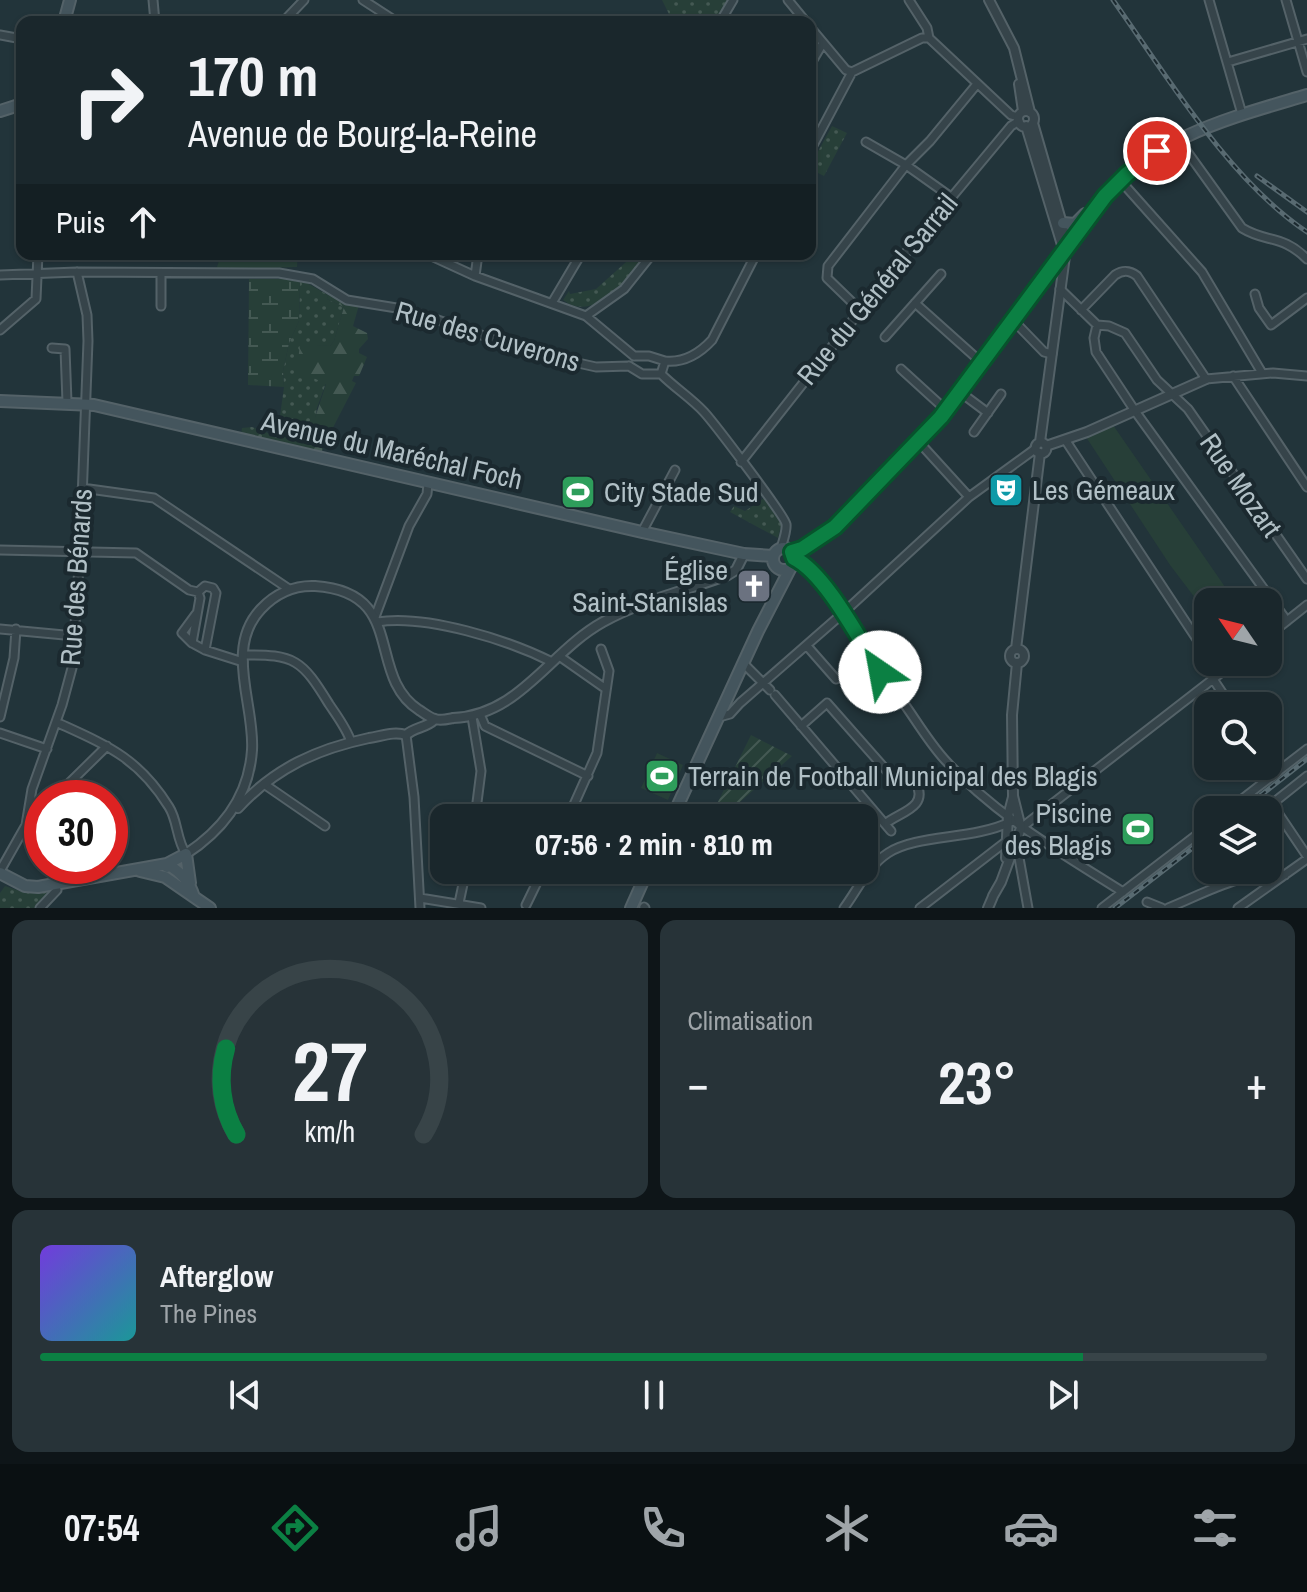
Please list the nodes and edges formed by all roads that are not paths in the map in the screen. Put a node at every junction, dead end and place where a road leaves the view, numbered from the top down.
1 (304, 0) edge
2 (363, 0) edge
3 (788, 0) edge
4 (909, 0) edge
5 (989, 0) edge
6 (1286, 0) edge
7 (1213, 1) edge
8 (289, 16) edge
9 (388, 16) edge
10 (801, 16) edge
11 (816, 34) edge
12 (929, 38) junction
13 (1307, 39) edge
14 (1298, 42) junction
15 (823, 43) junction
16 (816, 55) edge
17 (1228, 62) junction
18 (852, 72) junction
19 (1307, 72) edge
20 (977, 84) junction
21 (1305, 99) edge
22 (1242, 114) junction
23 (1025, 118) junction
24 (1178, 139) junction
25 (816, 140) edge
26 (866, 142) dead end
27 (906, 165) junction
28 (1120, 180) junction
29 (951, 197) junction
30 (1100, 203) junction
31 (1063, 223) junction
32 (1066, 248) junction
33 (1307, 259) edge
34 (38, 260) edge
35 (440, 260) edge
36 (477, 260) edge
37 (574, 260) edge
38 (647, 260) edge
39 (753, 260) edge
40 (77, 272) junction
41 (37, 273) junction
42 (161, 273) junction
43 (941, 274) dead end
44 (0, 275) edge
45 (475, 276) junction
46 (1043, 279) junction
47 (1060, 289) junction
48 (1255, 294) dead end
49 (1307, 298) edge
50 (552, 303) junction
51 (915, 303) junction
52 (161, 306) dead end
53 (860, 310) junction
54 (1081, 310) junction
55 (586, 316) junction
56 (1013, 320) junction
57 (1097, 325) junction
58 (0, 330) edge
59 (885, 337) dead end
60 (52, 348) dead end
61 (1052, 354) junction
62 (634, 356) junction
63 (665, 361) junction
64 (982, 363) junction
65 (629, 366) junction
66 (901, 369) dead end
67 (1262, 373) junction
68 (661, 374) junction
69 (1233, 376) junction
70 (1307, 376) edge
71 (1206, 379) junction
72 (960, 392) junction
73 (1001, 394) dead end
74 (1172, 394) junction
75 (0, 401) edge
76 (67, 402) junction
77 (86, 404) junction
78 (946, 410) junction
79 (1135, 411) junction
80 (988, 413) junction
81 (974, 432) dead end
82 (918, 441) junction
83 (1066, 441) junction
84 (1040, 448) junction
85 (741, 462) junction
86 (675, 470) dead end
87 (428, 484) junction
88 (1307, 487) edge
89 (82, 488) junction
90 (969, 497) junction
91 (642, 532) junction
92 (0, 550) edge
93 (80, 552) junction
94 (744, 554) junction
95 (785, 558) junction
96 (1307, 579) edge
97 (289, 589) junction
98 (198, 592) junction
99 (1307, 605) edge
100 (842, 614) junction
101 (376, 620) junction
102 (1287, 621) junction
103 (1282, 625) edge
104 (0, 629) edge
105 (16, 629) junction
106 (587, 632) junction
107 (1194, 635) edge
108 (75, 636) junction
109 (594, 641) dead end
110 (807, 646) junction
111 (601, 649) dead end
112 (205, 650) junction
113 (243, 658) junction
114 (555, 659) junction
115 (744, 664) junction
116 (1216, 676) joint
117 (836, 679) dead end
118 (606, 689) junction
119 (770, 689) junction
120 (1224, 692) edge
121 (476, 716) junction
122 (0, 717) edge
123 (719, 717) junction
124 (434, 720) junction
125 (56, 722) junction
126 (801, 726) junction
127 (0, 733) edge
128 (406, 735) junction
129 (351, 742) junction
130 (107, 746) junction
131 (47, 749) junction
132 (1307, 749) edge
133 (1282, 768) edge
134 (588, 776) junction
135 (1307, 776) edge
136 (35, 780) edge
137 (72, 780) edge
138 (1267, 780) edge
139 (264, 784) junction
140 (248, 790) junction
141 (1013, 796) junction
142 (1246, 796) edge
143 (477, 804) edge
144 (575, 804) edge
145 (679, 804) edge
146 (885, 824) junction
147 (325, 826) dead end
148 (24, 829) edge
149 (990, 831) junction
150 (1012, 832) junction
151 (1194, 837) edge
152 (904, 846) junction
153 (184, 849) junction
154 (1307, 858) edge
155 (167, 864) junction
156 (138, 871) junction
157 (179, 871) junction
158 (0, 872) edge
159 (128, 873) edge
160 (1285, 875) junction
161 (165, 877) junction
162 (190, 883) junction
163 (55, 884) joint
164 (463, 884) edge
165 (536, 884) edge
166 (642, 884) edge
167 (1123, 892) junction
168 (194, 897) junction
169 (420, 898) junction
170 (1147, 902) dead end
171 (459, 903) junction
172 (526, 905) dead end
173 (40, 908) edge
174 (210, 908) edge
175 (420, 908) edge
176 (481, 908) edge
177 (631, 908) edge
178 (844, 908) edge
179 (920, 908) edge
180 (988, 908) edge
181 (1028, 908) edge
182 (1102, 908) edge
183 (1165, 908) edge
184 (1238, 908) edge

1 - 8 street
2 - 9 street
3 - 10 street
4 - 12 street
5 - 23 street
6 - 14 street
7 - 17 street
11 - 15 street
12 - 18 street
12 - 20 street
13 - 14 street
14 - 17 street
14 - 19 street
15 - 16 street
15 - 18 street
17 - 22 street
18 - 25 street
20 - 23 street
20 - 27 street
21 - 22 main road
22 - 24 main road
23 - 29 street, Rue du Général Sarrail
23 - 31 street
23 - 32 street
24 - 28 main road
24 - 33 street
26 - 27 street
27 - 29 street
27 - 53 street
28 - 30 main road
28 - 67 street
29 - 53 street, Rue du Général Sarrail
30 - 31 main road
30 - 32 main road
31 - 32 street
32 - 46 main road
32 - 47 street
34 - 41 street
35 - 45 street
36 - 45 street
37 - 50 street
38 - 55 street
39 - 63 street
40 - 41 street
40 - 42 street
40 - 77 street, Rue des Bénards
41 - 44 street
41 - 58 street
42 - 52 street
42 - 65 street, Rue des Cuverons
43 - 51 street
45 - 50 street
46 - 47 street
46 - 56 main road
47 - 54 street, Rue Mozart
47 - 61 street
48 - 49 street
50 - 55 street
51 - 59 street
51 - 64 street
53 - 85 street, Rue du Général Sarrail
54 - 57 street, Rue Mozart
54 - 71 street
55 - 62 street
56 - 61 street
56 - 64 main road
57 - 74 street, Rue Mozart
57 - 79 street
60 - 76 street
61 - 84 street
62 - 63 street
62 - 65 street
63 - 68 street
64 - 72 main road
65 - 68 street, Rue des Cuverons
66 - 78 street
67 - 69 street
67 - 70 street
68 - 85 street
69 - 71 street
69 - 88 street
71 - 74 street
72 - 78 main road
72 - 80 street
73 - 80 street
74 - 79 street
74 - 96 street, Rue Mozart
75 - 76 main road, Avenue du Maréchal Foch
76 - 77 main road, Avenue du Maréchal Foch
77 - 87 main road, Avenue du Maréchal Foch
77 - 89 street, Rue des Bénards
78 - 82 main road
79 - 83 street
79 - 102 street
80 - 81 street
82 - 90 street
82 - 95 main road
83 - 84 street
83 - 107 street
84 - 90 street
84 - 141 street
85 - 95 street
86 - 91 street
87 - 91 main road, Avenue du Maréchal Foch
87 - 101 street
89 - 93 street, Rue des Bénards
89 - 97 street
90 - 100 street
91 - 94 main road, Avenue du Maréchal Foch
92 - 93 street
93 - 98 street
93 - 108 street, Rue des Bénards
94 - 95 main road, Avenue du Maréchal Foch
94 - 106 street
95 - 100 street
95 - 115 main road
97 - 101 street
97 - 113 street
98 - 112 street
98 - 112 street
99 - 102 street
100 - 110 street
100 - 150 street
101 - 114 street
101 - 124 street
102 - 103 street
104 - 105 street
105 - 108 street
105 - 122 street
106 - 109 street
106 - 114 street
108 - 125 street, Rue des Bénards
110 - 117 street
110 - 119 street
111 - 118 street
112 - 113 street
113 - 129 street
113 - 140 street
114 - 118 street
114 - 121 street
115 - 119 street
115 - 123 main road
116 - 120 street
116 - 150 street
118 - 134 street
119 - 123 street
119 - 126 street
121 - 124 street
121 - 134 street
121 - 143 street
123 - 145 main road
124 - 128 street
125 - 130 street
125 - 131 street, Rue des Bénards
126 - 146 street
126 - 146 street
127 - 131 street
128 - 129 street
128 - 169 street
129 - 139 street
130 - 137 street
130 - 153 street
131 - 136 street, Rue des Bénards
132 - 133 street
134 - 144 street
135 - 154 street
138 - 142 street
139 - 140 street
139 - 147 street
140 - 153 street
141 - 150 street
141 - 150 street
146 - 152 street
148 - 158 street, Rue des Bénards
149 - 150 street
149 - 150 street
149 - 152 street
150 - 167 street
150 - 179 street
150 - 180 street
150 - 181 street
151 - 167 street
152 - 178 street
153 - 155 main road
153 - 157 main road
153 - 162 main road
154 - 160 street
155 - 156 main road
155 - 157 main road
155 - 161 main road
156 - 159 main road
156 - 161 main road
157 - 161 main road
157 - 162 main road
158 - 163 main road
160 - 183 street
160 - 184 street
161 - 168 main road
162 - 168 main road
163 - 173 street
164 - 171 street
165 - 172 street
166 - 177 main road
167 - 182 street
168 - 174 main road
169 - 171 street
169 - 175 street
170 - 183 street
171 - 176 street

